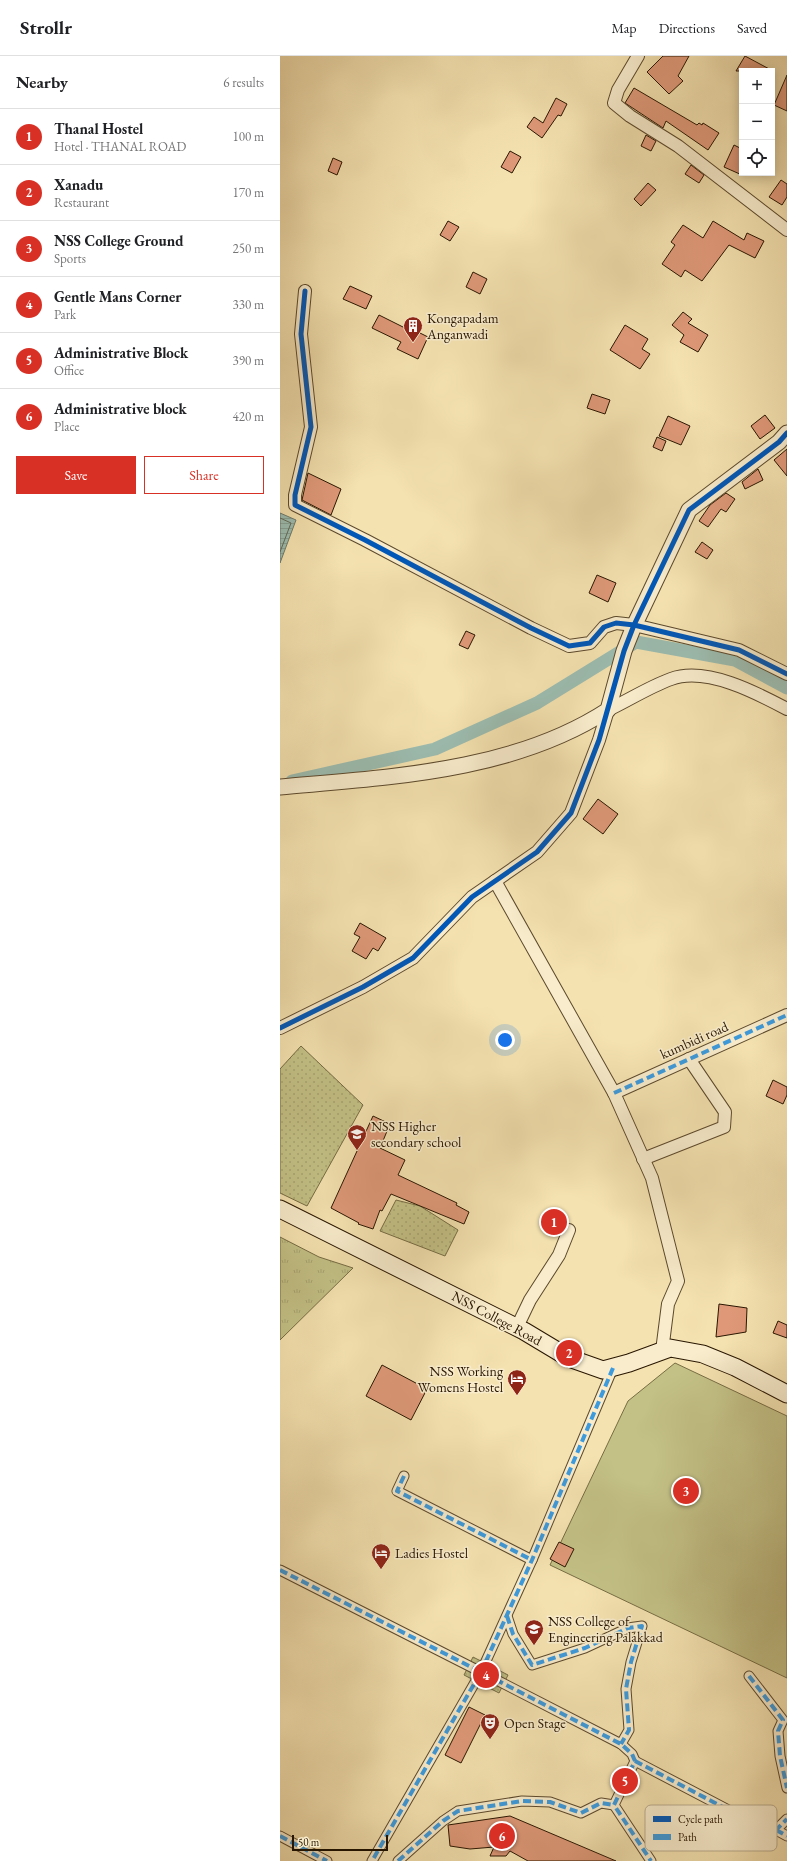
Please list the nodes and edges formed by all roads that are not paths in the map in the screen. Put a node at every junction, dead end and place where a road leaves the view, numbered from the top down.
1 (638, 56) edge
2 (787, 230) edge
3 (305, 291) dead end
4 (787, 434) edge
5 (634, 626) junction
6 (787, 674) edge
7 (787, 709) edge
8 (608, 710) junction
9 (280, 787) edge
10 (495, 881) junction
11 (787, 1015) edge
12 (280, 1028) edge
13 (689, 1059) junction
14 (614, 1093) junction
15 (643, 1159) junction
16 (280, 1209) edge
17 (569, 1230) dead end
18 (533, 1336) junction
19 (662, 1351) junction
20 (613, 1368) junction
21 (787, 1394) edge
22 (404, 1476) dead end
23 (532, 1560) junction
24 (280, 1570) edge
25 (506, 1616) junction
26 (481, 1672) junction
27 (749, 1676) dead end
28 (621, 1744) junction
29 (635, 1760) junction
30 (787, 1788) edge
31 (614, 1805) junction
32 (719, 1805) edge
33 (787, 1819) edge
34 (777, 1829) edge
35 (777, 1831) edge
36 (280, 1836) edge
37 (787, 1836) edge
38 (326, 1861) edge
39 (372, 1861) edge
40 (398, 1861) edge
41 (651, 1861) edge

1 - 2 street
3 - 5 street
4 - 5 street
5 - 6 street
5 - 8 street
7 - 8 street
8 - 9 street
8 - 10 street
10 - 12 street
10 - 14 street
11 - 13 street, kumbidi road
13 - 14 street, kumbidi road
13 - 15 street
14 - 15 street
15 - 19 street
16 - 18 main road, NSS College Road
17 - 18 street
18 - 20 main road, NSS College Road
19 - 20 main road, NSS College Road
19 - 21 main road, NSS College Road
20 - 23 street
22 - 23 street
23 - 25 street
24 - 26 street
25 - 26 street
25 - 28 street
26 - 28 street
26 - 39 street
27 - 30 street
28 - 29 street
29 - 31 street
29 - 32 street
31 - 40 street
31 - 41 street
33 - 34 street
35 - 37 street
36 - 38 street

